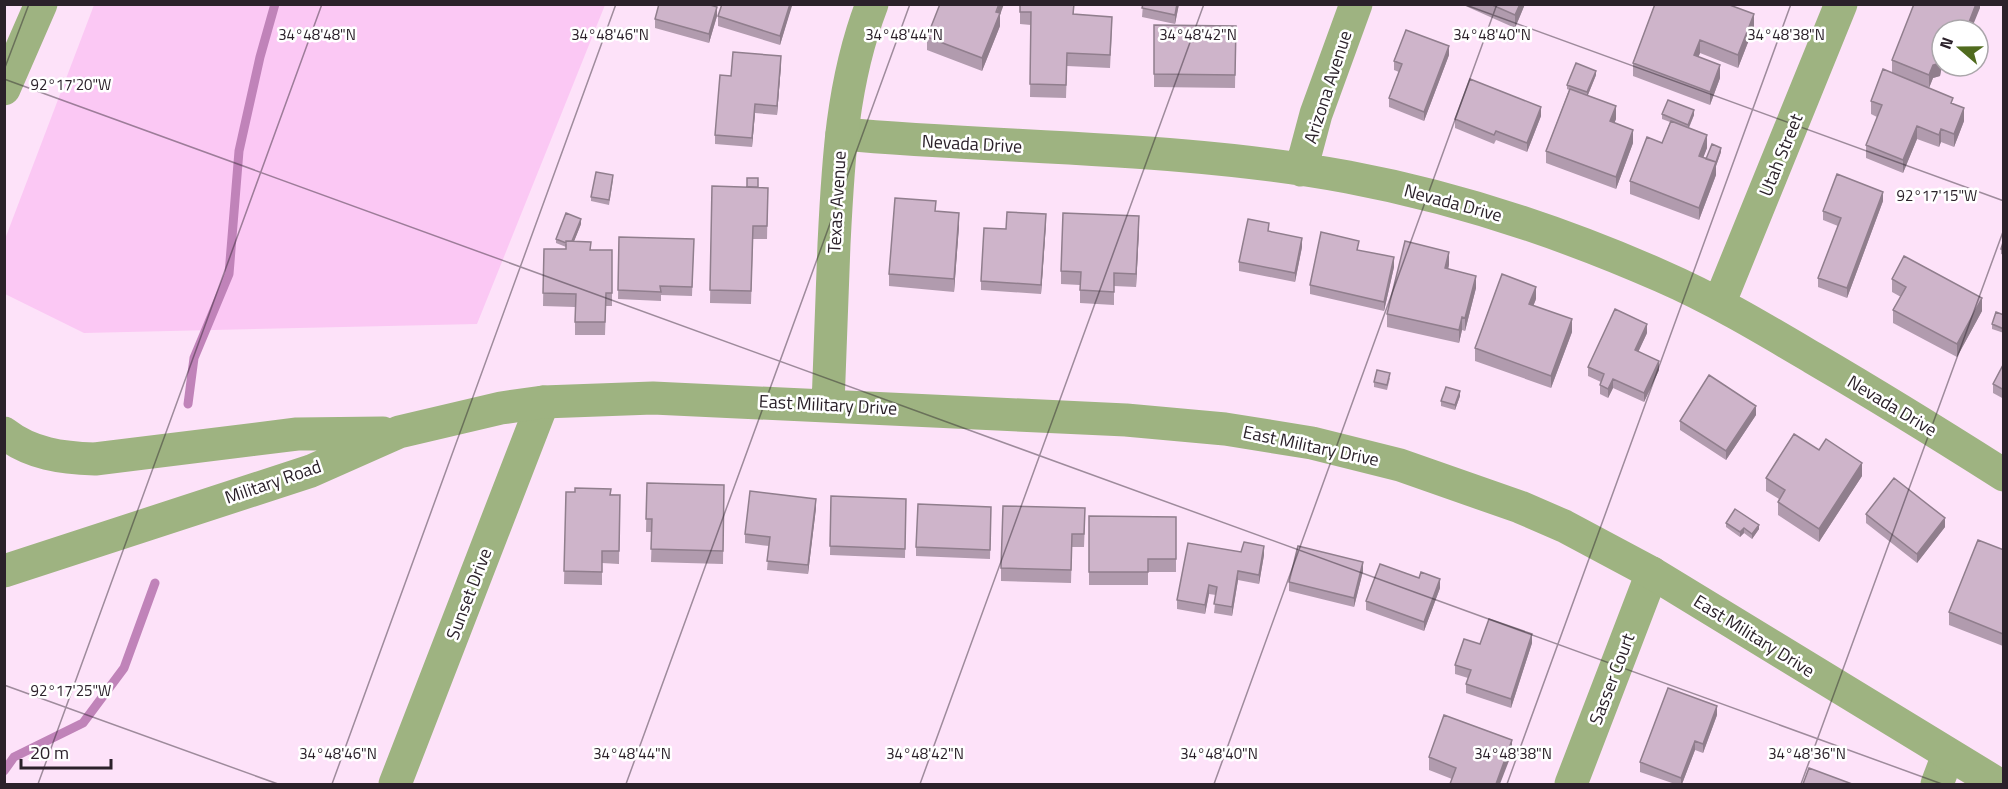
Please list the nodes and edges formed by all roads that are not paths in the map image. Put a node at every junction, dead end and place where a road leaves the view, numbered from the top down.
1 (41, 4) edge
2 (872, 4) edge
3 (1356, 4) edge
4 (1840, 4) edge
5 (4, 89) edge
6 (842, 134) junction
7 (1302, 170) junction
8 (1719, 304) junction
9 (543, 402) junction
10 (828, 405) junction
11 (399, 432) junction
12 (4, 433) edge
13 (2004, 476) edge
14 (4, 571) edge
15 (1652, 573) junction
16 (1943, 770) edge
17 (395, 784) edge
18 (1571, 784) edge
19 (1998, 784) edge

1 - 5 street
2 - 6 street, Texas Avenue
3 - 7 street, Arizona Avenue
4 - 8 street, Utah Street
6 - 7 street, Nevada Drive
6 - 10 street, Texas Avenue
7 - 8 street, Nevada Drive
8 - 13 street, Nevada Drive
9 - 10 street, East Military Drive
9 - 11 street, Military Road
9 - 17 street, Sunset Drive
10 - 15 street, East Military Drive
11 - 12 street
11 - 14 street, Military Road
15 - 16 street, East Military Drive
15 - 18 street, Sasser Court
16 - 19 street, East Military Drive

